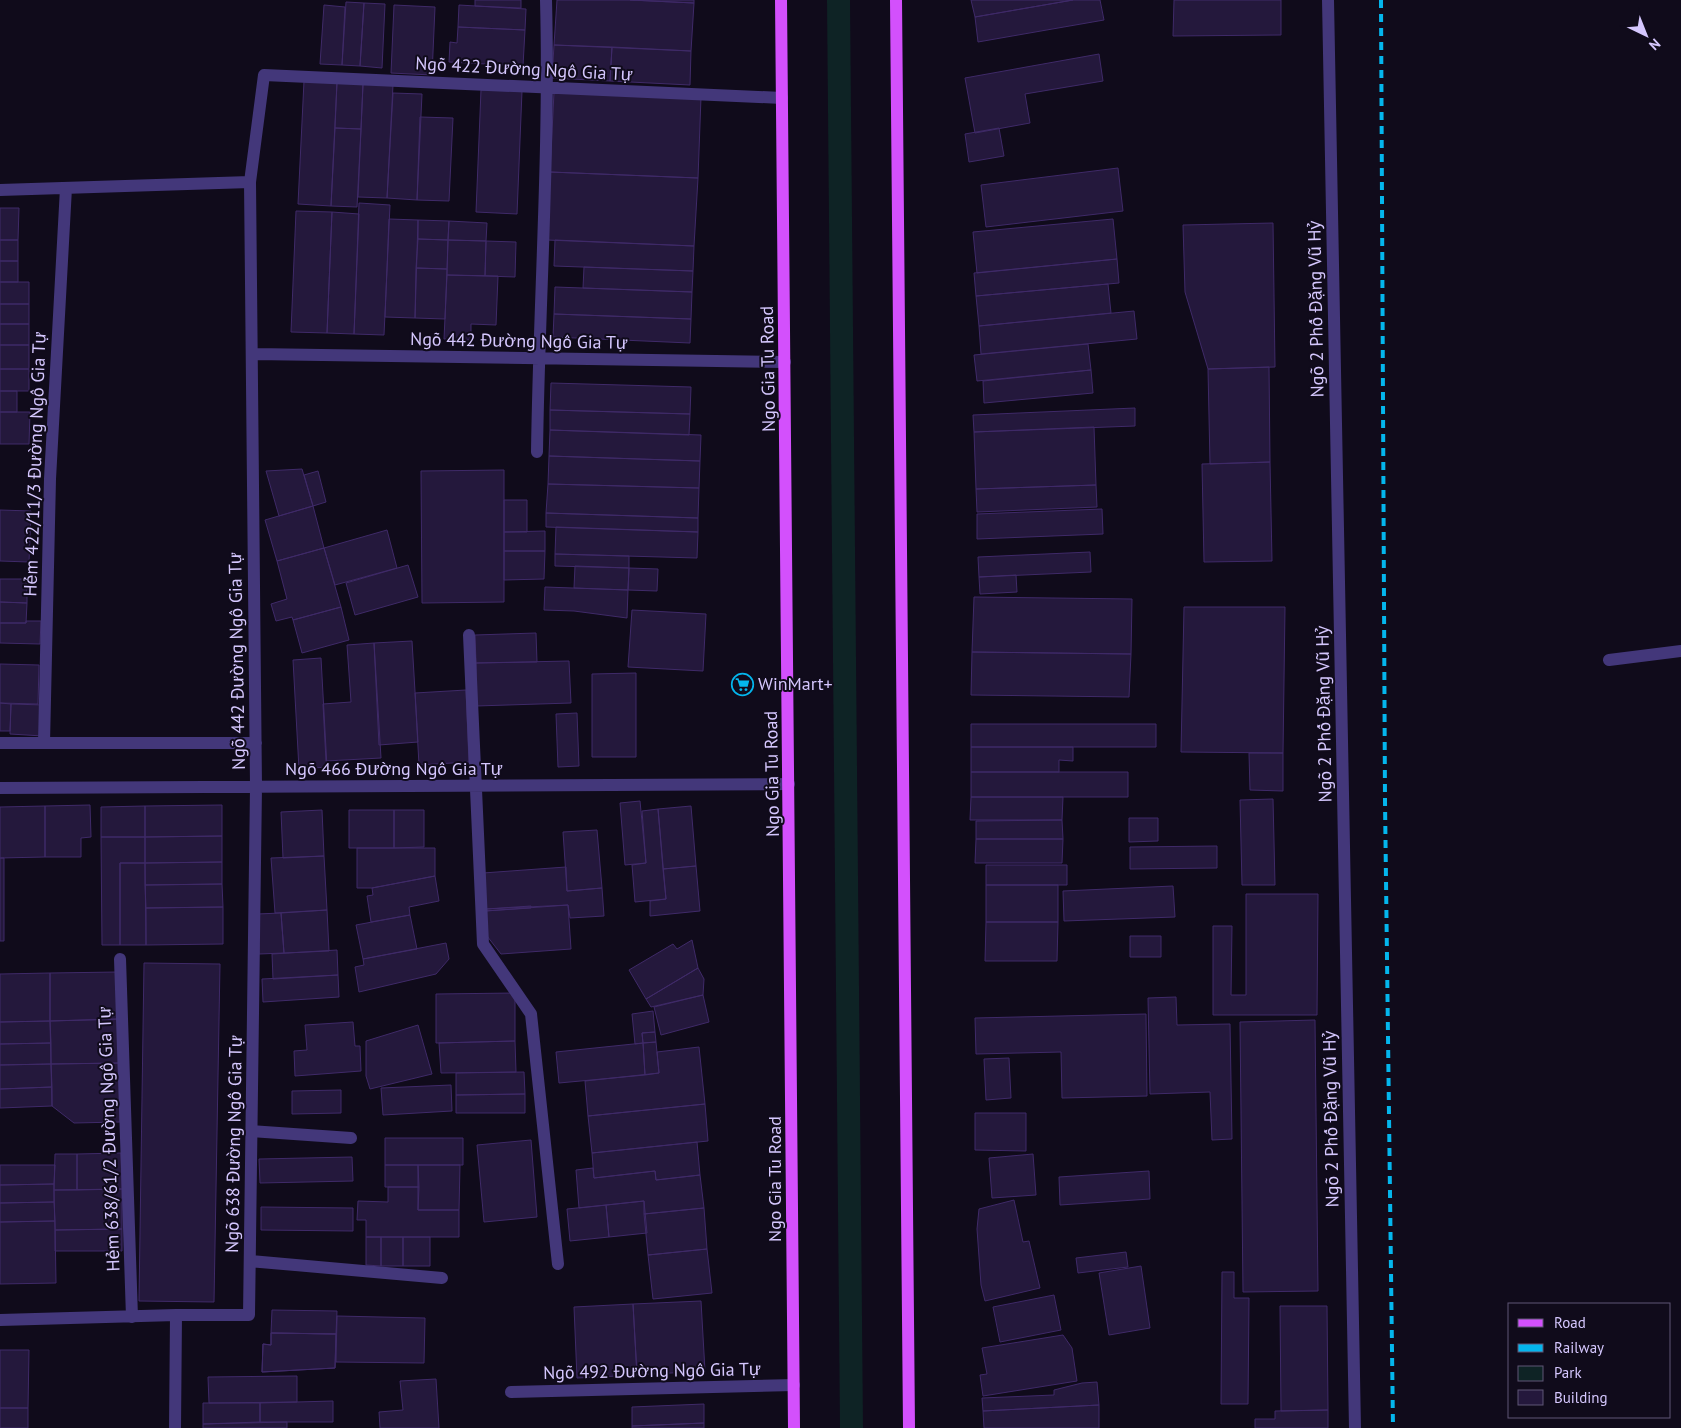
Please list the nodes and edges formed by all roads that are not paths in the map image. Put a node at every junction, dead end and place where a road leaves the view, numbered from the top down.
1 (546, 0) edge
2 (781, 0) edge
3 (896, 0) edge
4 (1328, 0) edge
5 (264, 75) joint
6 (548, 88) junction
7 (782, 98) junction
8 (250, 182) junction
9 (66, 188) junction
10 (0, 190) edge
11 (252, 354) junction
12 (538, 359) junction
13 (785, 362) junction
14 (537, 452) dead end
15 (469, 635) dead end
16 (1681, 651) edge
17 (1609, 660) dead end
18 (0, 743) edge
19 (44, 743) junction
20 (256, 743) junction
21 (789, 784) junction
22 (475, 786) junction
23 (0, 788) edge
24 (256, 788) junction
25 (120, 959) dead end
26 (252, 1131) junction
27 (351, 1138) dead end
28 (250, 1261) junction
29 (558, 1264) dead end
30 (442, 1278) dead end
31 (176, 1315) junction
32 (132, 1317) junction
33 (0, 1320) edge
34 (794, 1385) junction
35 (511, 1392) dead end
36 (175, 1428) edge
37 (794, 1428) edge
38 (909, 1428) edge
39 (1355, 1428) edge

1 - 6 street
2 - 7 main road, Ngo Gia Tu Road
3 - 38 main road
4 - 39 street, Ngõ 2 Phố Đặng Vũ Hỷ
5 - 6 street, Ngõ 422 Đường Ngô Gia Tự
5 - 8 street, Ngõ 442 Đường Ngô Gia Tự
6 - 7 street, Ngõ 422 Đường Ngô Gia Tự
6 - 12 street
7 - 13 main road, Ngo Gia Tu Road
8 - 9 street
8 - 11 street, Ngõ 442 Đường Ngô Gia Tự
9 - 10 street
9 - 19 street, Hẻm 422/11/3 Đường Ngô Gia Tự
11 - 12 street, Ngõ 442 Đường Ngô Gia Tự
11 - 20 street, Ngõ 442 Đường Ngô Gia Tự
12 - 13 street, Ngõ 442 Đường Ngô Gia Tự
12 - 14 street
13 - 21 main road, Ngo Gia Tu Road
15 - 22 street
16 - 17 street
18 - 19 street
19 - 20 street
20 - 24 street, Ngõ 442 Đường Ngô Gia Tự
21 - 22 street, Ngõ 466 Đường Ngô Gia Tự
21 - 34 main road, Ngo Gia Tu Road
22 - 24 street, Ngõ 466 Đường Ngô Gia Tự
22 - 29 street
23 - 24 street, Ngõ 466 Đường Ngô Gia Tự
24 - 26 street, Ngõ 638 Đường Ngô Gia Tự
25 - 32 street, Hẻm 638/61/2 Đường Ngô Gia Tự
26 - 27 street
26 - 28 street, Ngõ 638 Đường Ngô Gia Tự
28 - 30 street
28 - 31 street, Ngõ 638 Đường Ngô Gia Tự
31 - 32 street
31 - 36 street
32 - 33 street
34 - 35 street, Ngõ 492 Đường Ngô Gia Tự
34 - 37 main road, Ngo Gia Tu Road

